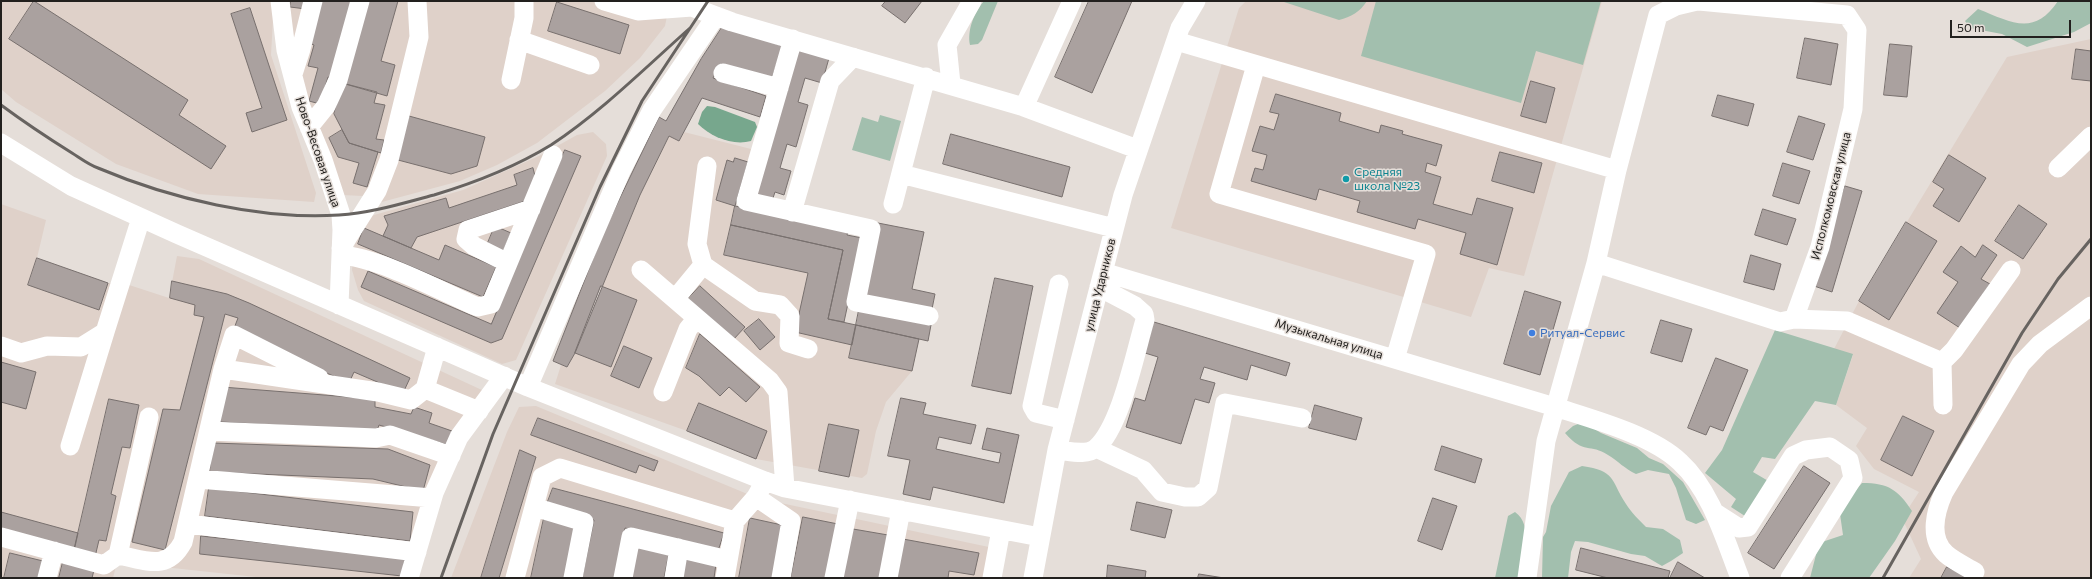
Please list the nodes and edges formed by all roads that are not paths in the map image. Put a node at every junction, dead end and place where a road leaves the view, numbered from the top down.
1 (313, 1) edge
2 (360, 1) edge
3 (417, 1) edge
4 (524, 1) edge
5 (604, 1) edge
6 (972, 1) edge
7 (1072, 1) edge
8 (1196, 1) edge
9 (1698, 1) edge
10 (280, 2) edge
11 (691, 4) edge
12 (716, 16) junction
13 (793, 39) junction
14 (519, 40) junction
15 (1176, 41) junction
16 (853, 57) junction
17 (590, 65) dead end
18 (1256, 65) junction
19 (723, 72) dead end
20 (293, 74) junction
21 (926, 77) junction
22 (511, 80) dead end
23 (950, 84) junction
24 (779, 88) junction
25 (1024, 107) junction
26 (309, 127) junction
27 (2091, 136) edge
28 (1, 143) edge
29 (1137, 148) junction
30 (553, 155) dead end
31 (707, 166) dead end
32 (2058, 168) dead end
33 (1617, 170) junction
34 (901, 174) junction
35 (893, 204) dead end
36 (530, 209) junction
37 (792, 212) junction
38 (141, 218) junction
39 (1114, 228) junction
40 (341, 251) junction
41 (508, 263) junction
42 (1596, 263) junction
43 (703, 265) junction
44 (641, 270) dead end
45 (2011, 270) dead end
46 (1101, 280) junction
47 (1059, 284) dead end
48 (675, 299) junction
49 (339, 305) junction
50 (2091, 306) edge
51 (929, 316) dead end
52 (697, 318) junction
53 (1794, 319) junction
54 (105, 332) junction
55 (1, 346) edge
56 (438, 347) junction
57 (808, 349) dead end
58 (1395, 360) junction
59 (1942, 362) junction
60 (223, 369) junction
61 (504, 376) junction
62 (335, 386) junction
63 (528, 387) junction
64 (425, 389) junction
65 (663, 392) dead end
66 (1943, 405) dead end
67 (1555, 407) junction
68 (479, 411) junction
69 (149, 417) dead end
70 (1302, 418) dead end
71 (1065, 420) junction
72 (209, 431) junction
73 (70, 446) dead end
74 (1096, 448) junction
75 (1057, 450) junction
76 (451, 456) junction
77 (198, 479) junction
78 (765, 481) junction
79 (785, 488) junction
80 (432, 498) junction
81 (756, 498) junction
82 (850, 500) junction
83 (534, 507) junction
84 (901, 510) junction
85 (1714, 512) junction
86 (735, 522) junction
87 (188, 524) junction
88 (1001, 530) junction
89 (1040, 537) junction
90 (2, 543) edge
91 (679, 548) junction
92 (54, 551) junction
93 (416, 552) junction
94 (728, 560) junction
95 (108, 566) edge
96 (1975, 572) dead end
97 (47, 578) edge
98 (409, 578) edge
99 (515, 578) edge
100 (573, 578) edge
101 (623, 578) edge
102 (674, 578) edge
103 (725, 578) edge
104 (781, 578) edge
105 (834, 578) edge
106 (888, 578) edge
107 (992, 578) edge
108 (1034, 578) edge
109 (1527, 578) edge
110 (1740, 578) edge
111 (1790, 578) edge

1 - 20 street
2 - 26 street
3 - 40 street
4 - 14 street
5 - 11 street
6 - 23 street
7 - 25 street
8 - 15 street, улица Ударников
9 - 33 street
9 - 53 street, Исполкомовская улица
10 - 20 street, Ново-Весовая улица
11 - 12 street
12 - 13 street
12 - 63 street
13 - 16 street
13 - 24 street
14 - 17 street
14 - 22 street
15 - 18 street
15 - 29 street, улица Ударников
16 - 21 street
16 - 37 street
18 - 33 street
18 - 58 street
19 - 24 street
20 - 26 street, Ново-Весовая улица
21 - 23 street
21 - 34 street
23 - 25 street
24 - 37 street
25 - 29 street
26 - 40 street, Ново-Весовая улица
27 - 32 street
28 - 38 street
29 - 39 street, улица Ударников
30 - 36 street
31 - 43 street
33 - 42 street
34 - 35 street
34 - 39 street
36 - 41 street
36 - 41 street
37 - 51 street
38 - 49 street
38 - 54 street
39 - 46 street, улица Ударников
40 - 41 street
40 - 49 street, Ново-Весовая улица
42 - 53 street
42 - 67 street
43 - 48 street
43 - 57 street
44 - 48 street
45 - 59 street
46 - 58 street, Музыкальная улица
46 - 71 street, улица Ударников
46 - 74 street
47 - 71 street
48 - 52 street
49 - 56 street
50 - 96 street
52 - 65 street
52 - 79 street
53 - 59 street
54 - 55 street
54 - 73 street
56 - 61 street
56 - 64 street
58 - 67 street, Музыкальная улица
59 - 66 street
60 - 62 street
60 - 62 street
60 - 72 street
61 - 63 street
61 - 68 street
62 - 64 street
63 - 78 street
64 - 68 street
67 - 85 street, Музыкальная улица
67 - 109 street
68 - 76 street
69 - 95 street
70 - 74 street
71 - 75 street, улица Ударников
72 - 76 street
72 - 77 street
74 - 75 street
75 - 89 street, улица Ударников
76 - 80 street
77 - 80 street
77 - 87 street
78 - 79 street
78 - 81 street
79 - 82 street
80 - 93 street
81 - 86 street
81 - 104 street
82 - 84 street
82 - 105 street
83 - 86 street
83 - 99 street
83 - 100 street
84 - 88 street
84 - 106 street
85 - 110 street, Музыкальная улица
85 - 111 street
86 - 94 street
87 - 93 street
87 - 95 street
88 - 89 street
88 - 107 street
89 - 108 street, улица Ударников
90 - 92 street
91 - 94 street
91 - 101 street
91 - 102 street
92 - 95 street
92 - 97 street
93 - 98 street
94 - 103 street

